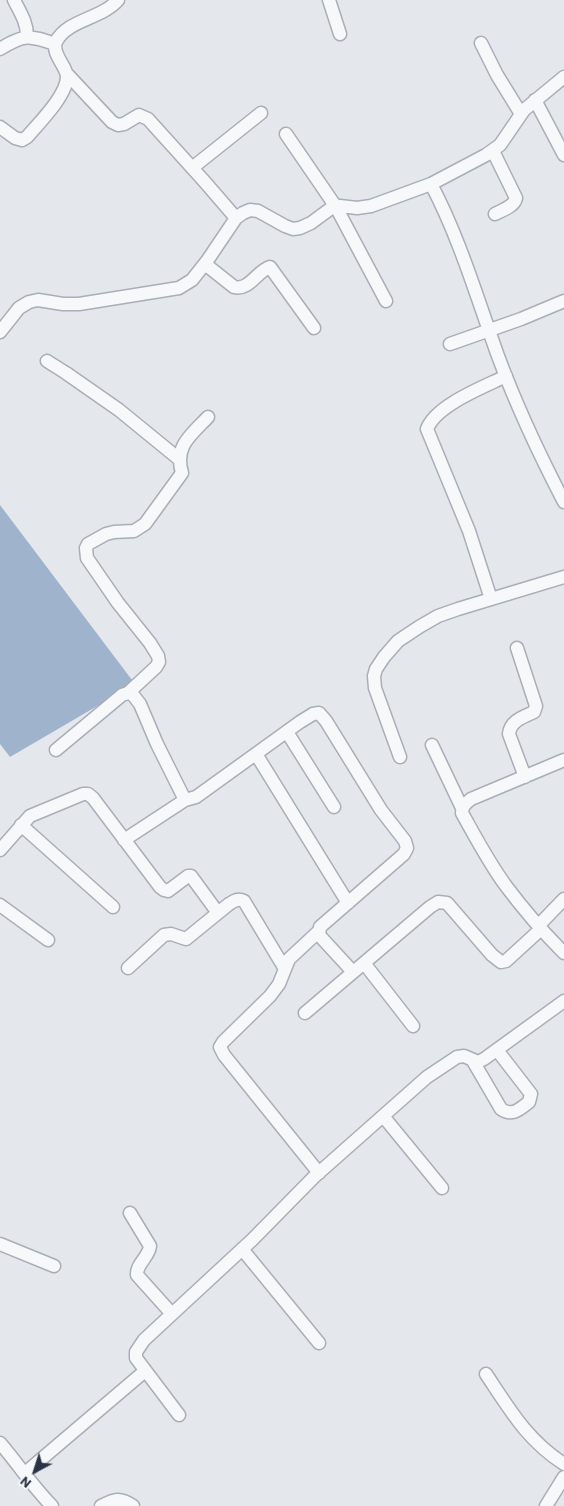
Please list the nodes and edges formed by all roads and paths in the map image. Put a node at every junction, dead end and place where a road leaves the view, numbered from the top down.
1 (14, 0) edge
2 (118, 0) edge
3 (329, 0) edge
4 (340, 34) dead end
5 (27, 36) junction
6 (481, 42) dead end
7 (55, 44) junction
8 (0, 49) edge
9 (68, 75) junction
10 (564, 77) edge
11 (535, 100) junction
12 (261, 113) dead end
13 (521, 114) junction
14 (0, 127) edge
15 (286, 134) dead end
16 (493, 151) junction
17 (564, 155) edge
18 (192, 168) junction
19 (431, 184) junction
20 (336, 207) junction
21 (495, 214) dead end
22 (236, 218) junction
23 (205, 264) junction
24 (386, 300) dead end
25 (564, 301) edge
26 (314, 328) dead end
27 (489, 329) junction
28 (0, 332) edge
29 (450, 344) dead end
30 (47, 361) dead end
31 (506, 376) junction
32 (208, 417) dead end
33 (179, 459) junction
34 (564, 502) edge
35 (564, 577) edge
36 (491, 600) junction
37 (517, 648) dead end
38 (128, 692) junction
39 (287, 732) junction
40 (432, 745) dead end
41 (56, 750) dead end
42 (256, 754) junction
43 (400, 757) dead end
44 (564, 760) edge
45 (525, 777) junction
46 (185, 800) junction
47 (334, 807) dead end
48 (462, 808) junction
49 (20, 825) junction
50 (124, 840) junction
51 (0, 850) edge
52 (564, 898) edge
53 (348, 902) junction
54 (0, 905) edge
55 (113, 907) dead end
56 (218, 913) junction
57 (539, 927) junction
58 (318, 932) junction
59 (48, 940) dead end
60 (564, 953) edge
61 (364, 963) junction
62 (128, 968) dead end
63 (285, 968) junction
64 (353, 972) junction
65 (564, 1001) edge
66 (305, 1013) dead end
67 (413, 1026) dead end
68 (497, 1050) junction
69 (473, 1061) junction
70 (383, 1116) junction
71 (319, 1173) junction
72 (442, 1188) dead end
73 (130, 1213) dead end
74 (0, 1244) edge
75 (242, 1249) junction
76 (54, 1266) dead end
77 (172, 1314) junction
78 (319, 1343) dead end
79 (145, 1371) junction
80 (486, 1374) dead end
81 (179, 1415) dead end
82 (0, 1443) edge
83 (564, 1464) edge
84 (25, 1473) junction
85 (564, 1477) edge
86 (52, 1506) edge
87 (101, 1506) edge
88 (132, 1506) edge
89 (546, 1506) edge

1 - 5 street
2 - 7 street
3 - 4 street
5 - 7 street
5 - 8 street
6 - 13 street
7 - 9 street
9 - 14 street
9 - 18 street
10 - 11 street
11 - 13 street
11 - 17 street
12 - 18 street
13 - 16 street
15 - 20 street
16 - 19 street
16 - 21 street
18 - 22 street
19 - 20 street
19 - 27 street
20 - 22 street
20 - 24 street
22 - 23 street
23 - 26 street
23 - 28 street
25 - 27 street
27 - 29 street
27 - 31 street
30 - 33 street
31 - 34 street
31 - 36 street
32 - 33 street
33 - 38 street
35 - 36 street
36 - 43 street
37 - 45 street
38 - 41 street
38 - 46 street
39 - 42 street
39 - 47 street
39 - 53 street
40 - 48 street
42 - 46 street
42 - 53 street
44 - 45 street
45 - 48 street
46 - 50 street
48 - 57 street
49 - 50 street
49 - 51 street
49 - 55 street
50 - 56 street
52 - 57 street
53 - 58 street
54 - 59 street
56 - 62 street
56 - 63 street
57 - 60 street
57 - 61 street
58 - 63 street
58 - 64 street
61 - 64 street
61 - 67 street
63 - 71 street
64 - 66 street
65 - 68 street
68 - 69 street
68 - 69 street
69 - 70 street
70 - 71 street
70 - 72 street
71 - 75 street
73 - 77 street
74 - 76 street
75 - 77 street
75 - 78 street
77 - 79 street
79 - 81 street
79 - 84 street
80 - 83 street
82 - 84 street
84 - 86 street
85 - 89 street
87 - 88 street

